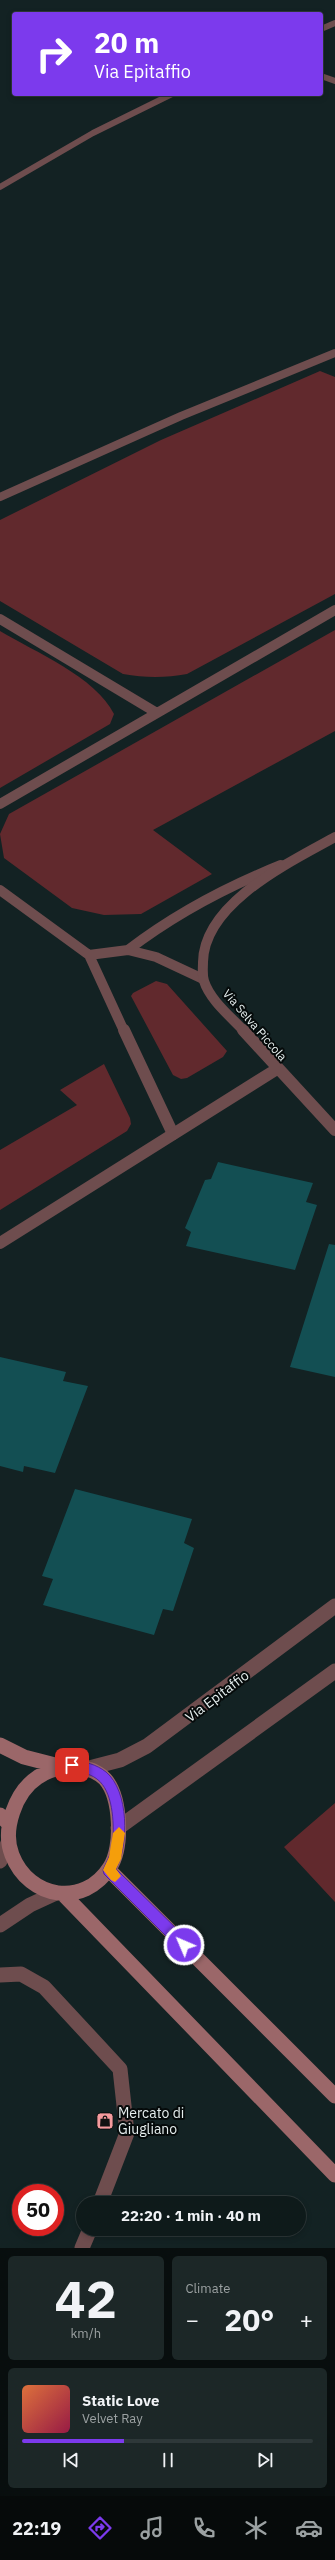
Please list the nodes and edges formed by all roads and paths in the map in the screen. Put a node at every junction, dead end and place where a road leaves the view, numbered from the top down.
1 (335, 23) edge
2 (323, 28) edge
3 (323, 77) edge
4 (335, 81) edge
5 (168, 96) edge
6 (0, 187) edge
7 (335, 353) edge
8 (0, 497) edge
9 (335, 610) edge
10 (0, 619) edge
11 (157, 713) junction
12 (0, 804) edge
13 (335, 837) edge
14 (299, 858) junction
15 (0, 890) edge
16 (128, 950) junction
17 (89, 955) junction
18 (203, 979) junction
19 (277, 1069) junction
20 (335, 1130) edge
21 (173, 1134) junction
22 (0, 1243) edge
23 (335, 1606) edge
24 (335, 1671) edge
25 (0, 1745) edge
26 (59, 1766) junction
27 (89, 1768) junction
28 (4, 1819) edge
29 (118, 1828) junction
30 (8, 1843) junction
31 (0, 1861) edge
32 (109, 1870) junction
33 (60, 1894) junction
34 (0, 1925) edge
35 (0, 1975) edge
36 (335, 2096) edge
37 (335, 2175) edge
38 (103, 2196) edge
39 (87, 2236) edge
40 (82, 2248) edge

1 - 2 street
3 - 4 street
5 - 6 street
7 - 8 street
9 - 11 street
10 - 11 street
11 - 12 street
13 - 14 street, Via Selva Piccola
14 - 16 street
14 - 18 street, Via Selva Piccola
15 - 17 street
16 - 17 street
16 - 18 street
17 - 21 street
18 - 19 street, Via Selva Piccola
19 - 20 street, Via Selva Piccola
19 - 21 street
21 - 22 street
23 - 27 street, Via Epitaffio
24 - 29 street
25 - 26 main road
26 - 27 main road, Via Epitaffio
26 - 28 main road, Via Epitaffio
27 - 29 main road, Via Epitaffio
28 - 30 main road, Via Epitaffio
29 - 32 main road, Via Epitaffio
30 - 31 street, Via Epitaffio
30 - 33 main road, Via Epitaffio
32 - 33 main road, Via Epitaffio
32 - 36 main road
33 - 34 street, Via Epitaffio
33 - 37 main road
35 - 38 street
39 - 40 street

